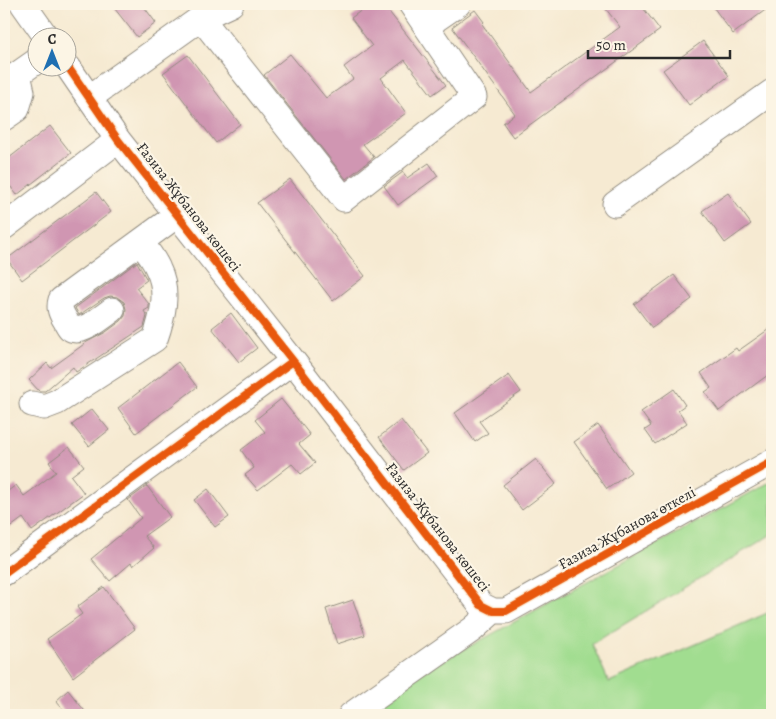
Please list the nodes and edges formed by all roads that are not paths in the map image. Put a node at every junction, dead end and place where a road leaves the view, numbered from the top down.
1 (23, 4) edge
2 (231, 4) edge
3 (411, 4) edge
4 (458, 4) edge
5 (205, 11) edge
6 (426, 26) junction
7 (40, 28) edge
8 (20, 67) edge
9 (75, 78) edge
10 (772, 92) edge
11 (89, 98) junction
12 (4, 118) edge
13 (118, 140) junction
14 (615, 204) dead end
15 (177, 215) junction
16 (4, 228) edge
17 (141, 242) junction
18 (112, 310) dead end
19 (293, 361) junction
20 (32, 404) dead end
21 (772, 462) edge
22 (4, 573) edge
23 (493, 611) junction
24 (351, 715) edge

1 - 7 street
2 - 5 street
3 - 6 street
4 - 6 street
5 - 6 street
5 - 11 street
8 - 12 street
9 - 11 street, Ғазиза Жұбанова көшесі
10 - 14 street
11 - 13 street, Ғазиза Жұбанова көшесі
13 - 15 street, Ғазиза Жұбанова көшесі
13 - 16 street
15 - 17 street
15 - 19 street, Ғазиза Жұбанова көшесі
17 - 18 street
17 - 20 street
19 - 22 street
19 - 23 street, Ғазиза Жұбанова көшесі
21 - 23 street, Ғазиза Жұбанова өткелі
23 - 24 street

